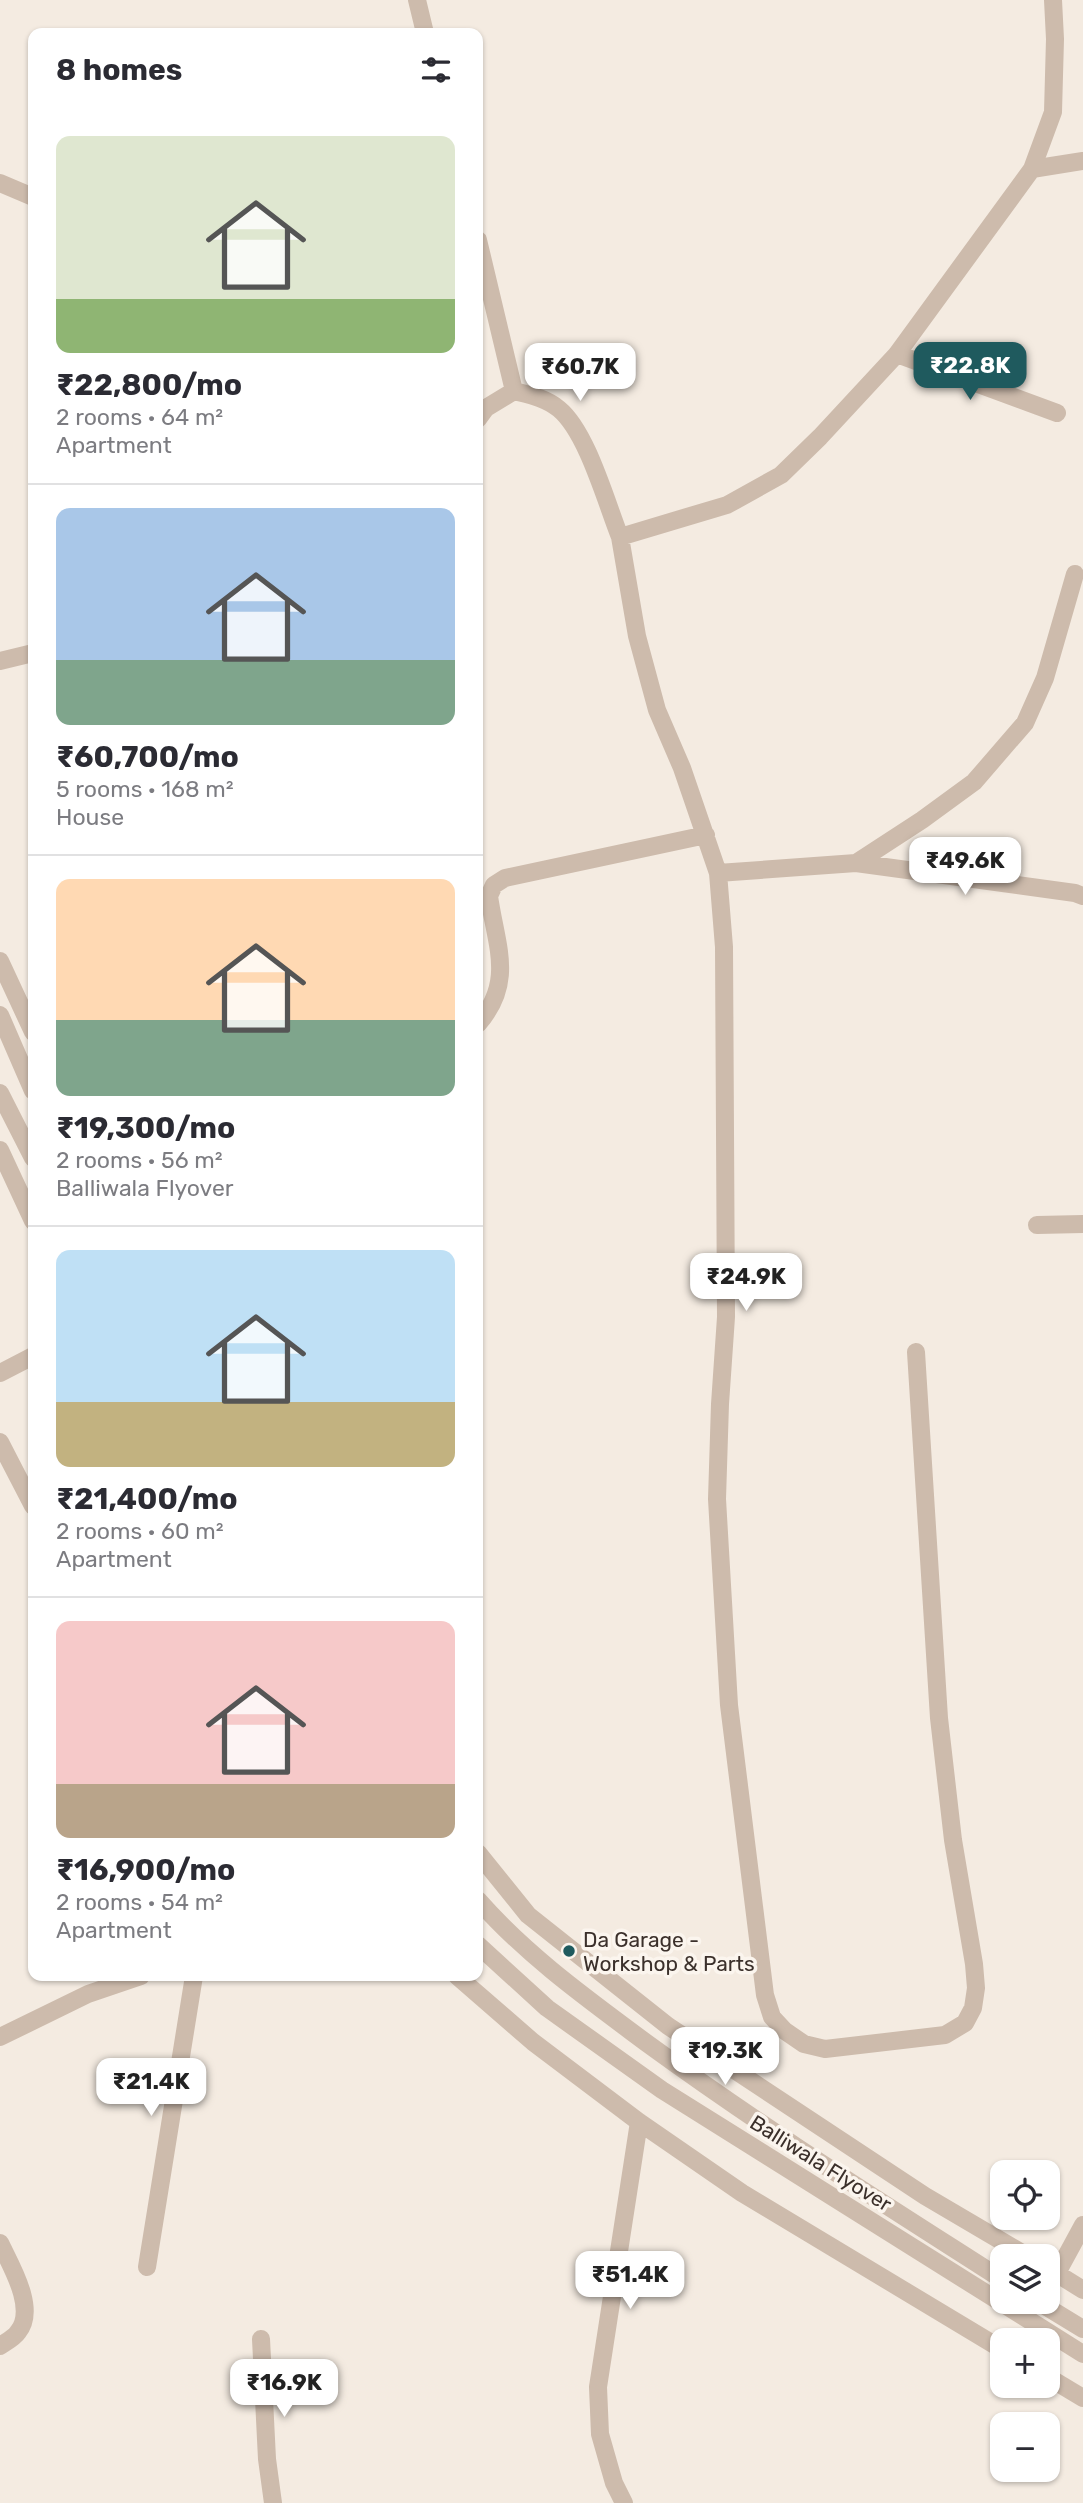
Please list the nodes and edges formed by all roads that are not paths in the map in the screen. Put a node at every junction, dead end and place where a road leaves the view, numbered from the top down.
1 (417, 0) edge
2 (1053, 0) edge
3 (424, 28) edge
4 (1083, 161) edge
5 (1032, 169) junction
6 (0, 183) edge
7 (28, 195) edge
8 (483, 261) edge
9 (897, 354) junction
10 (514, 391) junction
11 (483, 412) edge
12 (1057, 413) dead end
13 (620, 537) junction
14 (1074, 574) dead end
15 (28, 654) edge
16 (0, 661) edge
17 (706, 835) junction
18 (856, 863) junction
19 (718, 873) junction
20 (1083, 897) edge
21 (0, 961) edge
22 (0, 1015) edge
23 (483, 1018) edge
24 (28, 1021) edge
25 (28, 1079) edge
26 (0, 1093) edge
27 (28, 1148) edge
28 (0, 1150) edge
29 (28, 1210) edge
30 (1083, 1224) edge
31 (1037, 1225) dead end
32 (916, 1352) dead end
33 (28, 1359) edge
34 (0, 1373) edge
35 (0, 1442) edge
36 (28, 1496) edge
37 (483, 1859) edge
38 (483, 1906) edge
39 (483, 1950) edge
40 (126, 1981) edge
41 (193, 1981) edge
42 (463, 1981) edge
43 (0, 2037) edge
44 (639, 2122) junction
45 (1083, 2225) edge
46 (0, 2243) edge
47 (1007, 2244) edge
48 (1060, 2259) edge
49 (147, 2267) dead end
50 (990, 2272) edge
51 (1060, 2276) edge
52 (1083, 2290) edge
53 (1058, 2314) edge
54 (1083, 2329) edge
55 (261, 2339) dead end
56 (990, 2342) edge
57 (0, 2346) edge
58 (1083, 2354) edge
59 (1060, 2384) edge
60 (1083, 2398) edge
61 (273, 2503) edge
62 (624, 2503) edge

1 - 3 street
2 - 5 street
4 - 5 street
5 - 9 street
6 - 7 street
8 - 10 street
9 - 12 street
9 - 13 street
10 - 11 street
10 - 13 street
13 - 17 street
14 - 18 street
15 - 16 street
17 - 19 street
17 - 23 street
18 - 19 street
18 - 20 street
19 - 32 street
21 - 24 street
22 - 25 street
26 - 27 street
28 - 29 street
30 - 31 street
33 - 34 street
35 - 36 street
37 - 47 street
38 - 50 street, Balliwala Flyover
39 - 58 street, Balliwala Flyover
40 - 43 street
41 - 49 street
42 - 44 street
44 - 56 street
44 - 62 street
45 - 48 street
46 - 57 street
51 - 52 street
53 - 54 street
55 - 61 street
59 - 60 street

